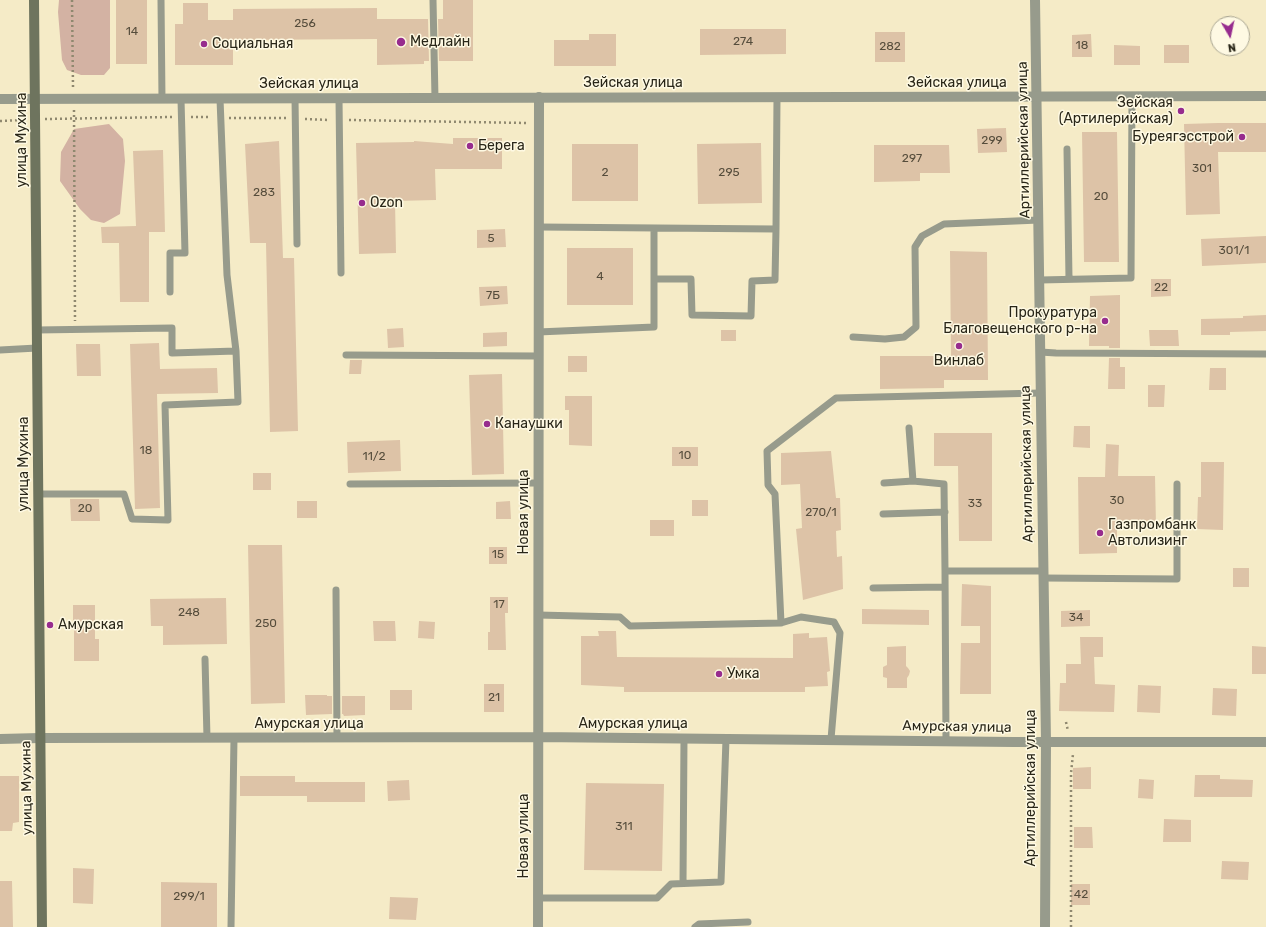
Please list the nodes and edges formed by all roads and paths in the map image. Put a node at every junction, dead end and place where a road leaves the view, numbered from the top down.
1 (34, 0) edge
2 (72, 0) edge
3 (161, 0) edge
4 (433, 0) edge
5 (1036, 0) edge
6 (1266, 96) edge
7 (777, 97) junction
8 (1037, 97) junction
9 (1132, 97) junction
10 (181, 98) junction
11 (220, 98) junction
12 (295, 98) junction
13 (339, 98) junction
14 (435, 98) junction
15 (539, 98) junction
16 (0, 99) edge
17 (35, 99) junction
18 (74, 99) junction
19 (162, 99) junction
20 (1067, 149) dead end
21 (1040, 220) junction
22 (539, 227) junction
23 (654, 228) junction
24 (776, 229) junction
25 (297, 244) dead end
26 (341, 273) dead end
27 (654, 279) junction
28 (1069, 279) junction
29 (1040, 280) junction
30 (170, 292) dead end
31 (75, 329) junction
32 (37, 330) junction
33 (538, 332) junction
34 (853, 337) dead end
35 (37, 348) junction
36 (0, 350) edge
37 (236, 351) junction
38 (1040, 352) junction
39 (1266, 354) edge
40 (346, 355) dead end
41 (538, 356) junction
42 (1040, 393) junction
43 (909, 428) dead end
44 (913, 481) junction
45 (538, 483) junction
46 (884, 483) dead end
47 (350, 484) dead end
48 (1177, 484) dead end
49 (38, 494) junction
50 (945, 512) junction
51 (883, 514) dead end
52 (945, 571) junction
53 (1042, 574) junction
54 (945, 587) junction
55 (873, 588) dead end
56 (336, 590) dead end
57 (538, 615) junction
58 (781, 623) junction
59 (205, 659) dead end
60 (1066, 722) dead end
61 (538, 737) junction
62 (40, 738) junction
63 (207, 738) junction
64 (234, 738) junction
65 (337, 738) junction
66 (684, 738) junction
67 (0, 739) edge
68 (726, 739) junction
69 (831, 739) junction
70 (946, 741) junction
71 (1046, 742) junction
72 (1070, 742) junction
73 (1266, 742) edge
74 (683, 883) junction
75 (538, 898) junction
76 (748, 922) dead end
77 (42, 927) edge
78 (230, 927) edge
79 (538, 927) edge
80 (695, 927) edge
81 (1045, 927) edge
82 (1071, 927) edge

1 - 17 main road, улица Мухина
2 - 18 path
3 - 19 lane
4 - 14 lane
5 - 8 street, Артиллерийская улица
6 - 9 street, Зейская улица
7 - 8 street, Зейская улица
7 - 15 street, Зейская улица
7 - 24 lane
8 - 9 street, Зейская улица
8 - 21 street, Артиллерийская улица
9 - 28 lane
10 - 11 street, Зейская улица
10 - 19 street, Зейская улица
10 - 30 lane
11 - 12 street, Зейская улица
11 - 37 lane
12 - 13 street, Зейская улица
12 - 25 lane
13 - 14 street, Зейская улица
13 - 26 lane
14 - 15 street, Зейская улица
15 - 22 street, Новая улица
16 - 17 street, Зейская улица
17 - 18 street, Зейская улица
17 - 32 main road, улица Мухина
18 - 19 street, Зейская улица
18 - 31 path
20 - 28 lane
21 - 29 street, Артиллерийская улица
21 - 34 lane
22 - 23 lane
22 - 33 street, Новая улица
23 - 24 lane
23 - 27 lane
24 - 27 lane
27 - 33 lane
28 - 29 lane
29 - 38 street, Артиллерийская улица
31 - 32 lane
31 - 37 lane
32 - 35 main road, улица Мухина
33 - 41 street, Новая улица
35 - 36 lane
35 - 49 main road, улица Мухина
37 - 49 lane
38 - 39 lane
38 - 42 street, Артиллерийская улица
40 - 41 lane
41 - 45 street, Новая улица
42 - 53 street, Артиллерийская улица
42 - 58 lane
43 - 44 lane
44 - 46 lane
44 - 50 lane
45 - 47 lane
45 - 57 street, Новая улица
48 - 53 lane
49 - 62 main road, улица Мухина
50 - 51 lane
50 - 52 lane
52 - 53 lane
52 - 54 lane
53 - 71 street, Артиллерийская улица
54 - 55 lane
54 - 70 lane
56 - 65 lane
57 - 58 lane
57 - 61 street, Новая улица
58 - 69 lane
59 - 63 lane
60 - 72 path
61 - 65 street, Амурская улица
61 - 66 street, Амурская улица
61 - 75 street, Новая улица
62 - 63 street, Амурская улица
62 - 67 street, Амурская улица
62 - 77 main road, улица Мухина
63 - 64 street, Амурская улица
64 - 65 street, Амурская улица
64 - 78 lane
66 - 68 street, Амурская улица
66 - 74 lane
68 - 69 street, Амурская улица
68 - 74 lane
69 - 70 street, Амурская улица
70 - 71 street, Амурская улица
71 - 72 street, Амурская улица
71 - 81 street, Артиллерийская улица
72 - 73 street, Амурская улица
72 - 82 path
74 - 75 lane
75 - 79 street, Новая улица
76 - 80 lane

